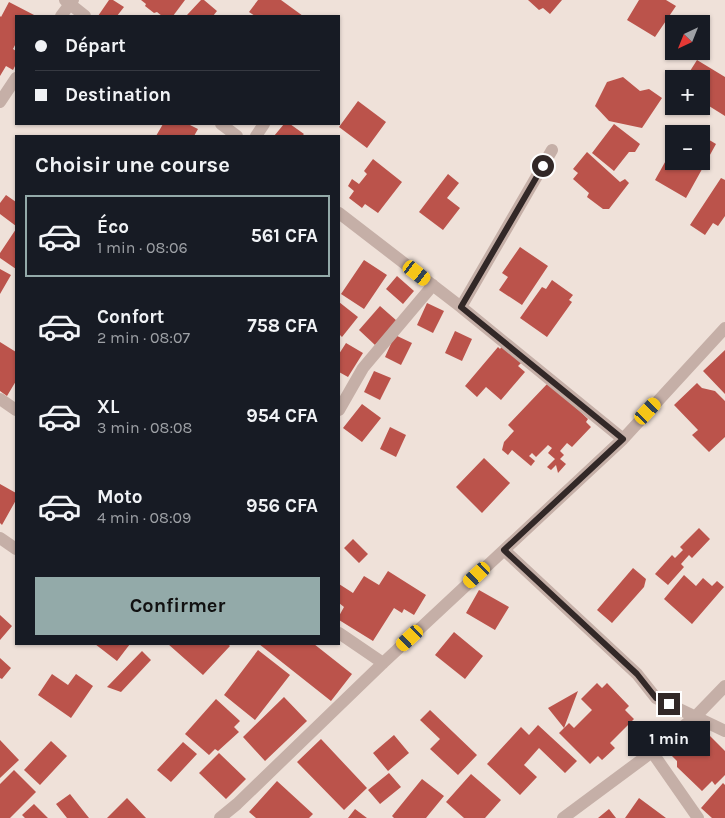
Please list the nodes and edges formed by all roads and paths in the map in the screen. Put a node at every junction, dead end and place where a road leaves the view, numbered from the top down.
1 (69, 1) edge
2 (62, 15) edge
3 (84, 15) edge
4 (15, 80) edge
5 (0, 102) edge
6 (222, 125) edge
7 (236, 135) edge
8 (552, 150) dead end
9 (340, 214) edge
10 (433, 285) junction
11 (461, 307) junction
12 (725, 328) edge
13 (0, 399) edge
14 (340, 408) edge
15 (15, 409) edge
16 (623, 439) junction
17 (0, 538) edge
18 (15, 548) edge
19 (504, 550) junction
20 (340, 634) edge
21 (383, 663) junction
22 (725, 686) edge
23 (696, 716) junction
24 (725, 731) edge
25 (652, 752) junction
26 (220, 818) edge
27 (564, 818) edge
28 (698, 818) edge

1 - 2 street
1 - 3 street
4 - 5 street
6 - 7 street
8 - 11 street
9 - 10 street
10 - 11 street
10 - 14 street
11 - 16 street
12 - 16 street
13 - 15 street
16 - 19 street
17 - 18 street
19 - 21 street
19 - 23 street
20 - 21 street
21 - 26 street
22 - 23 street
23 - 24 street
23 - 25 street
25 - 27 street
25 - 28 street

